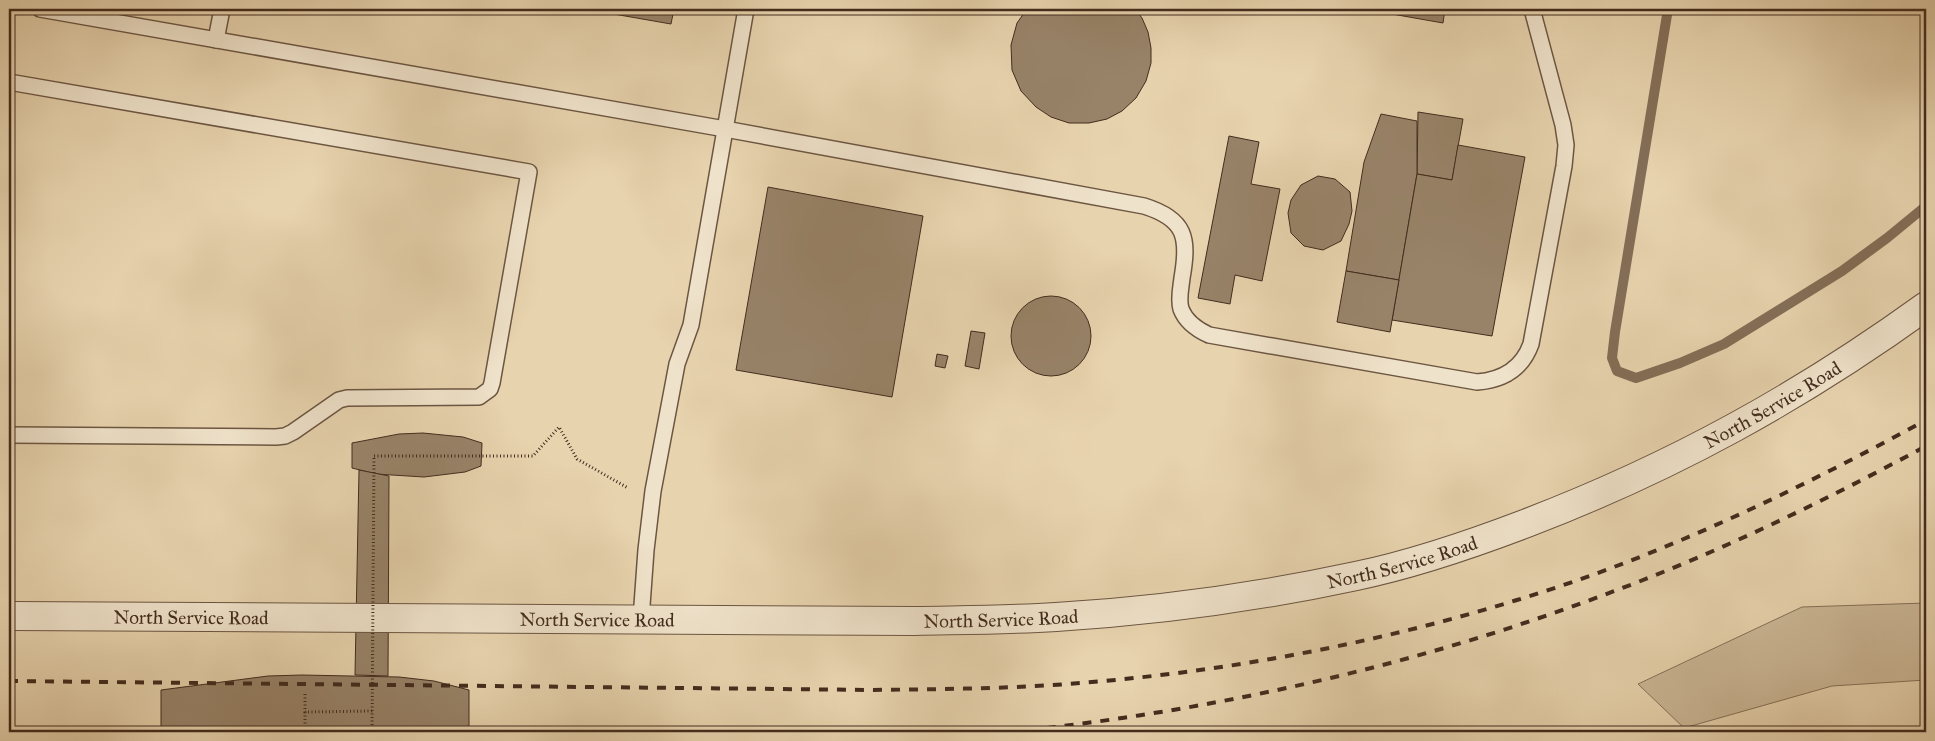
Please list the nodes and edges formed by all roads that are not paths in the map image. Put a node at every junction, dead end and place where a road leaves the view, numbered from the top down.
1 (40, 9) edge
2 (222, 9) edge
3 (746, 9) edge
4 (1532, 9) edge
5 (216, 40) junction
6 (9, 82) edge
7 (726, 129) junction
8 (1926, 306) edge
9 (9, 435) edge
10 (9, 616) edge
11 (642, 619) junction

1 - 5 lane
2 - 5 lane
3 - 7 lane
4 - 7 lane
5 - 7 lane
6 - 9 lane
7 - 11 lane
8 - 11 street, North Service Road
10 - 11 street, North Service Road

